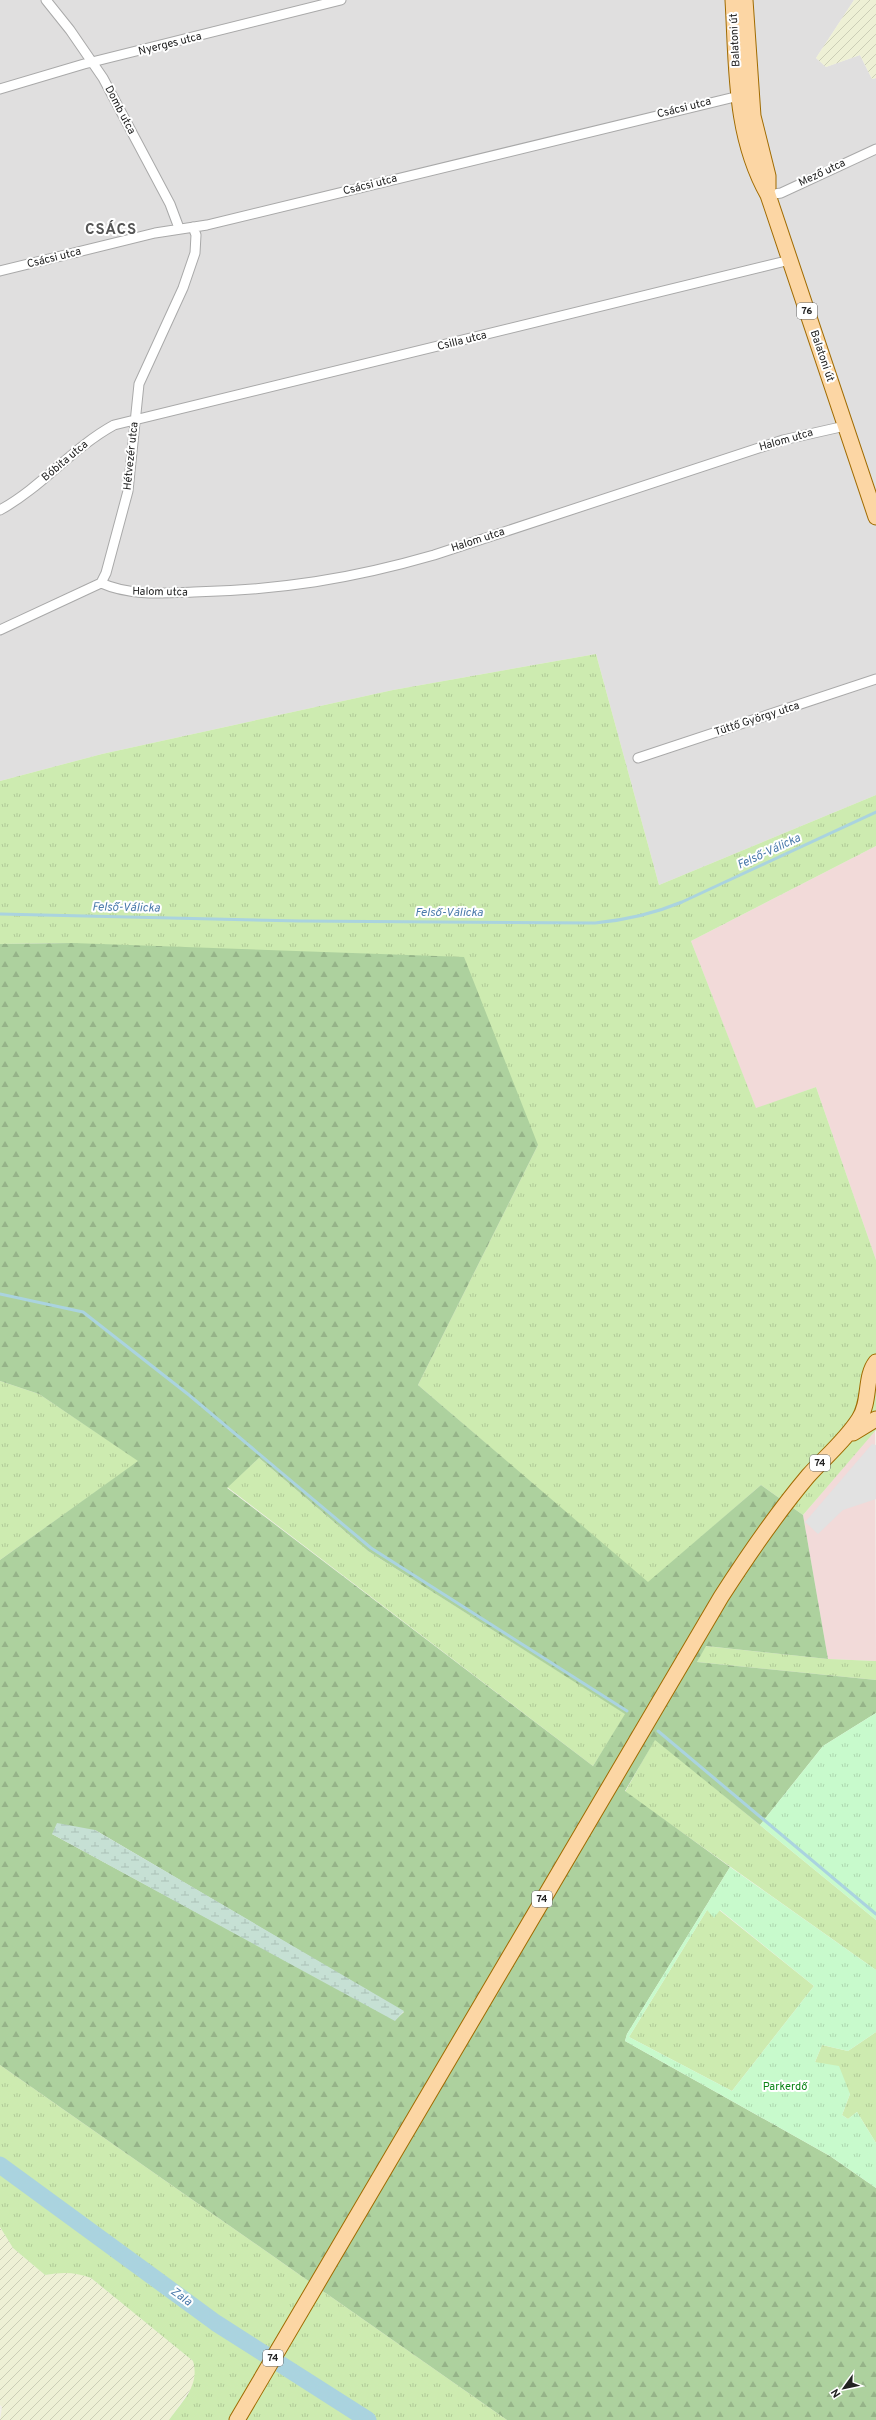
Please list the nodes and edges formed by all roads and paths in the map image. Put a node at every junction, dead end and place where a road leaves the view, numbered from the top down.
1 (46, 0) edge
2 (341, 0) edge
3 (733, 0) edge
4 (745, 0) edge
5 (93, 62) junction
6 (0, 89) edge
7 (739, 96) junction
8 (876, 148) edge
9 (768, 195) junction
10 (193, 227) junction
11 (179, 228) junction
12 (790, 260) junction
13 (0, 271) edge
14 (135, 421) junction
15 (846, 426) junction
16 (0, 510) edge
17 (876, 517) edge
18 (101, 582) junction
19 (0, 630) edge
20 (876, 679) edge
21 (638, 758) dead end
22 (876, 1362) edge
23 (869, 1388) junction
24 (876, 1402) edge
25 (876, 1419) edge
26 (847, 1436) junction
27 (237, 2420) edge

1 - 5 street, Domb utca
2 - 5 street, Nyerges utca
3 - 7 main road, Balatoni út / 76
4 - 9 main road, Balatoni út / 76
5 - 6 street, Nyerges utca
5 - 11 street, Domb utca
7 - 9 main road, Balatoni út / 76
7 - 10 street, Csácsi utca
8 - 9 street, Mező utca
9 - 12 main road, Balatoni út / 76
10 - 11 street, Csácsi utca
10 - 14 street, Hétvezér utca
11 - 13 street, Csácsi utca
12 - 14 street, Csilla utca
12 - 15 main road, Balatoni út / 76
14 - 16 street, Bóbita utca
14 - 18 street, Hétvezér utca
15 - 17 main road, Balatoni út / 76
15 - 18 street, Halom utca
18 - 19 street
20 - 21 street, Tüttő György utca
22 - 23 main road, 74
23 - 24 main road
23 - 26 main road, 74
25 - 26 main road, 74
26 - 27 main road, 74

